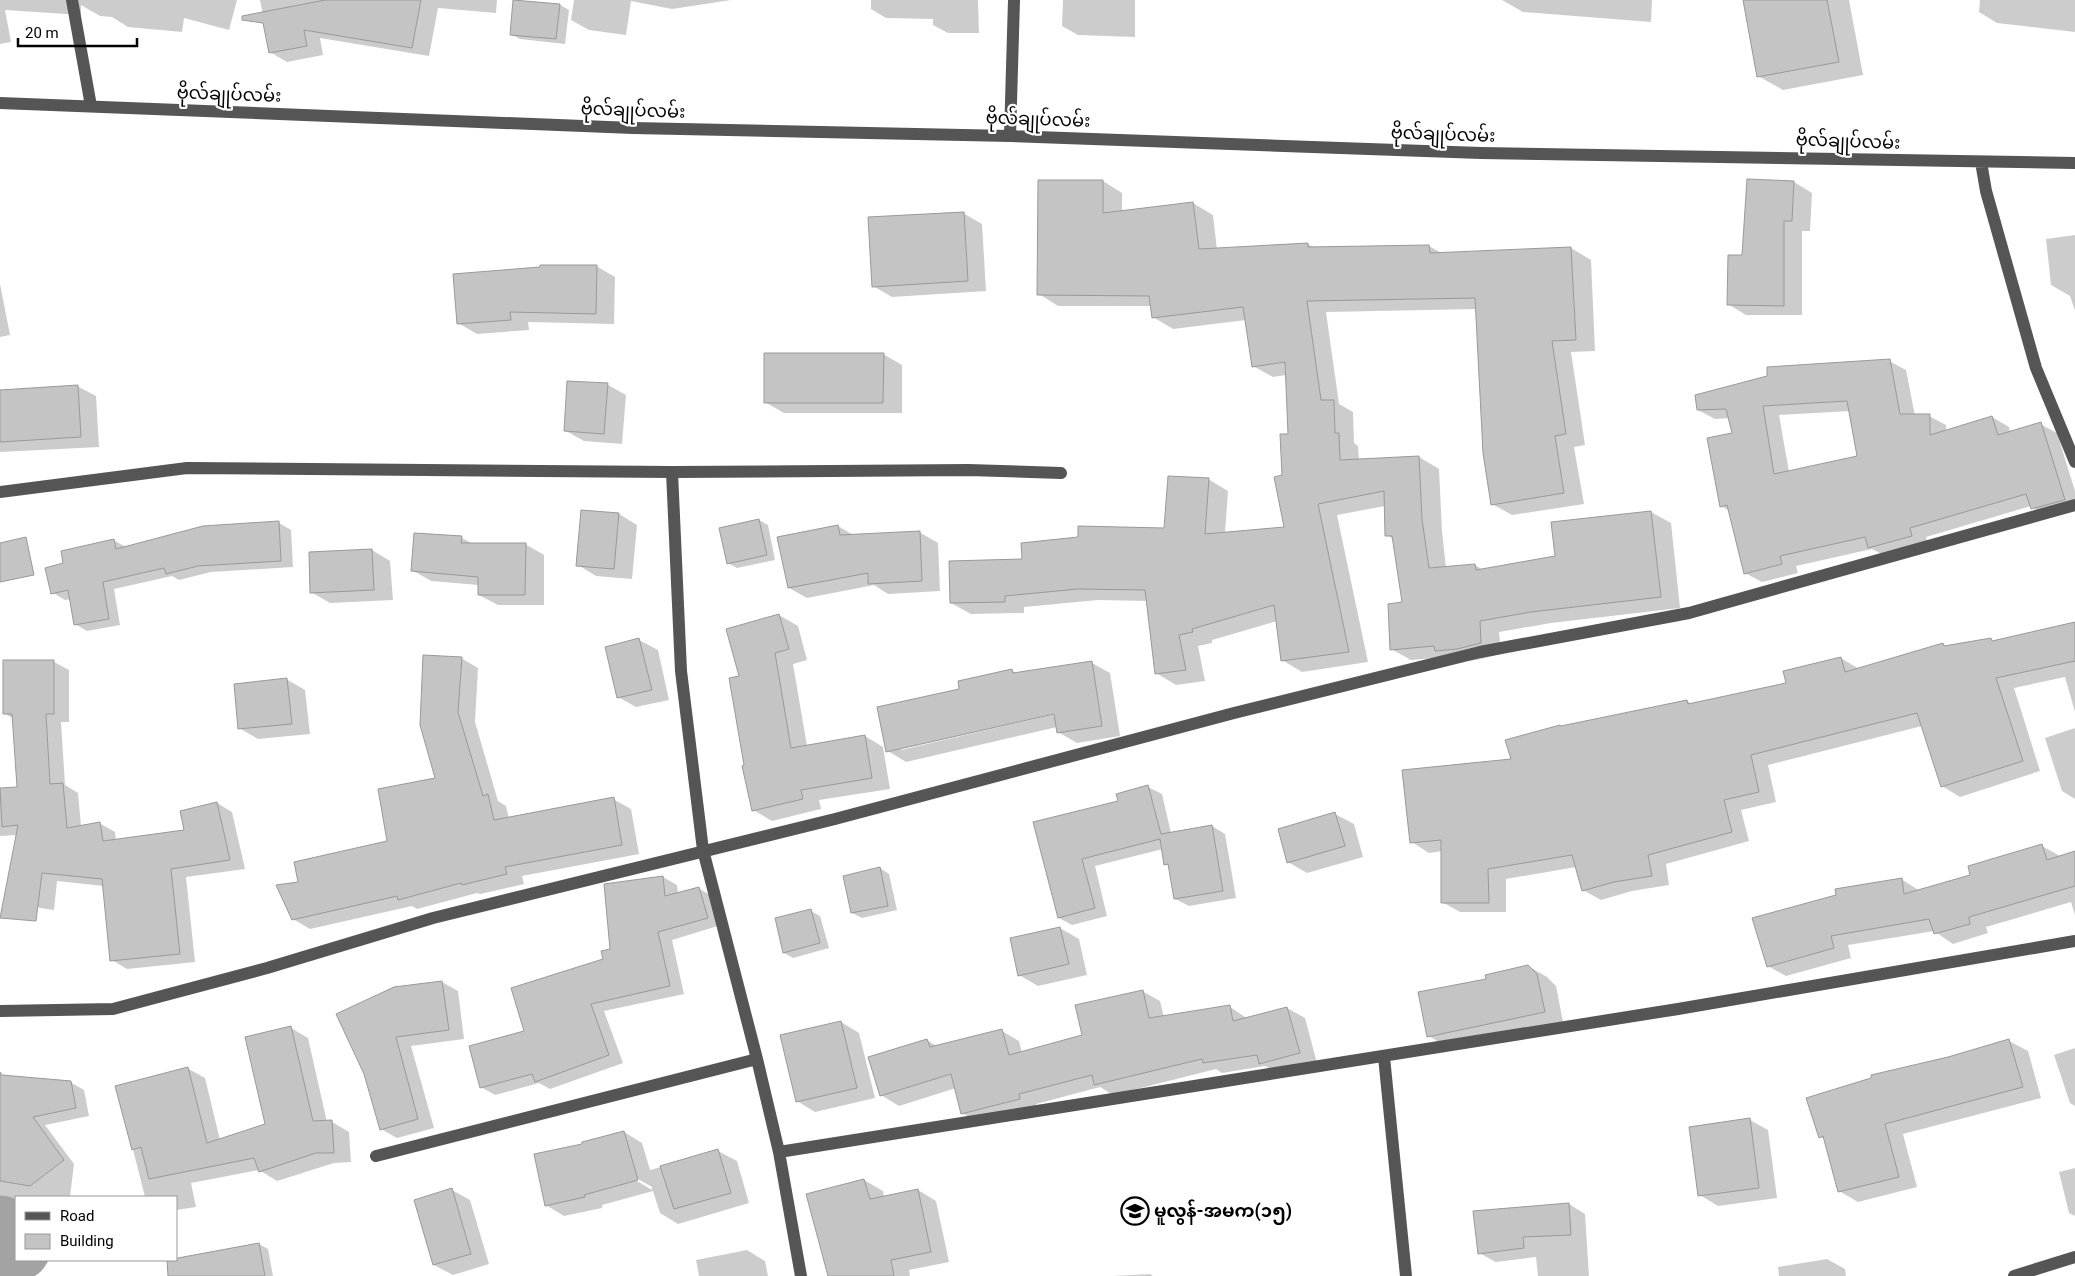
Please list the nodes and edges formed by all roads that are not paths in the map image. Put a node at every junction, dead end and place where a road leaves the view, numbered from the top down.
1 (72, 0) edge
2 (1014, 0) edge
3 (0, 103) edge
4 (91, 106) junction
5 (1010, 136) junction
6 (1981, 162) junction
7 (2075, 163) edge
8 (2075, 462) edge
9 (672, 472) junction
10 (1061, 473) dead end
11 (0, 492) edge
12 (2075, 505) edge
13 (703, 850) junction
14 (2075, 941) edge
15 (0, 1011) edge
16 (1384, 1057) junction
17 (758, 1059) junction
18 (779, 1152) junction
19 (376, 1156) dead end
20 (2075, 1257) edge
21 (802, 1276) edge
22 (1406, 1276) edge
23 (2014, 1276) edge

1 - 4 street
2 - 5 street
3 - 4 street, ဗိုလ်ချုပ်လမ်း
4 - 5 street, ဗိုလ်ချုပ်လမ်း
5 - 6 street, ဗိုလ်ချုပ်လမ်း
6 - 7 street, ဗိုလ်ချုပ်လမ်း
6 - 8 street
9 - 10 street
9 - 11 street
9 - 13 street
12 - 13 street
13 - 15 street
13 - 17 street
14 - 16 street
16 - 18 street
16 - 22 street
17 - 18 street
17 - 19 street
18 - 21 street
20 - 23 street

